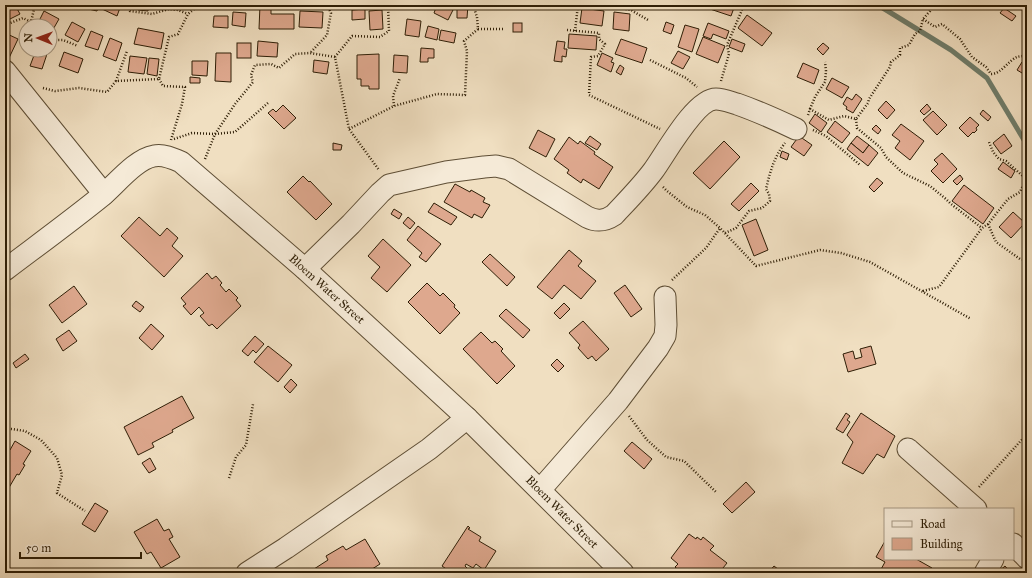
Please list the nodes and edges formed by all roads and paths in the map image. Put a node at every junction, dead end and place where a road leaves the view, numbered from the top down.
1 (35, 5) edge
2 (128, 5) edge
3 (199, 5) edge
4 (327, 5) edge
5 (388, 5) edge
6 (473, 5) edge
7 (578, 5) edge
8 (602, 5) edge
9 (932, 5) edge
10 (1002, 5) edge
11 (997, 9) dead end
12 (742, 10) dead end
13 (188, 14) junction
14 (32, 18) edge
15 (923, 19) junction
16 (18, 20) edge
17 (648, 20) dead end
18 (5, 24) edge
19 (478, 29) junction
20 (504, 29) dead end
21 (567, 30) dead end
22 (575, 31) junction
23 (58, 40) edge
24 (78, 46) dead end
25 (127, 51) dead end
26 (310, 53) junction
27 (1027, 56) edge
28 (335, 57) junction
29 (650, 60) dead end
30 (825, 62) dead end
31 (5, 71) edge
32 (400, 78) dead end
33 (159, 79) junction
34 (116, 81) junction
35 (22, 92) junction
36 (713, 99) junction
37 (268, 104) dead end
38 (394, 106) junction
39 (810, 109) junction
40 (856, 119) junction
41 (800, 127) junction
42 (349, 129) junction
43 (215, 134) junction
44 (676, 137) junction
45 (989, 142) dead end
46 (168, 148) junction
47 (860, 165) dead end
48 (652, 172) junction
49 (194, 173) junction
50 (390, 185) junction
51 (104, 194) junction
52 (988, 224) junction
53 (720, 228) junction
54 (982, 228) junction
55 (725, 233) junction
56 (1027, 260) edge
57 (305, 268) junction
58 (5, 270) edge
59 (922, 291) junction
60 (665, 297) joint
61 (972, 319) dead end
62 (618, 402) junction
63 (254, 404) dead end
64 (467, 418) junction
65 (5, 428) edge
66 (1027, 434) edge
67 (908, 449) dead end
68 (230, 478) dead end
69 (540, 490) junction
70 (717, 493) dead end
71 (972, 505) edge
72 (85, 511) dead end
73 (1014, 545) edge
74 (1027, 558) edge
75 (992, 560) edge
76 (247, 573) edge
77 (623, 573) edge
78 (985, 573) edge

1 - 14 path
2 - 13 path
3 - 13 path
4 - 26 path
5 - 28 path
6 - 19 path
7 - 22 path
8 - 17 path
9 - 15 path
10 - 11 path
12 - 36 path
13 - 33 path
15 - 27 path
15 - 40 path
16 - 18 path
19 - 20 path
19 - 38 path
21 - 22 path
22 - 44 path
23 - 24 path
25 - 34 path
26 - 28 path
26 - 43 path
28 - 42 path
29 - 36 path
30 - 39 path
31 - 35 street
32 - 38 path
33 - 34 path
33 - 46 path
34 - 35 path
35 - 51 street
36 - 41 street
36 - 44 street
37 - 43 path
38 - 42 path
39 - 40 path
39 - 41 path
40 - 54 path
41 - 47 path
41 - 55 path
42 - 50 path
43 - 46 path
43 - 49 path
44 - 48 street
45 - 52 path
46 - 49 street, Bloem Water Street
46 - 51 street
48 - 50 street
48 - 53 path
49 - 57 street, Bloem Water Street
50 - 57 street
51 - 58 street
52 - 54 path
52 - 56 path
53 - 55 path
53 - 60 path
54 - 59 path
55 - 59 path
57 - 64 street, Bloem Water Street
59 - 61 path
60 - 62 street
62 - 69 street
62 - 70 path
63 - 68 path
64 - 69 street, Bloem Water Street
64 - 76 street
65 - 72 path
66 - 71 path
67 - 71 street
69 - 77 street, Bloem Water Street
73 - 74 street
75 - 78 street

